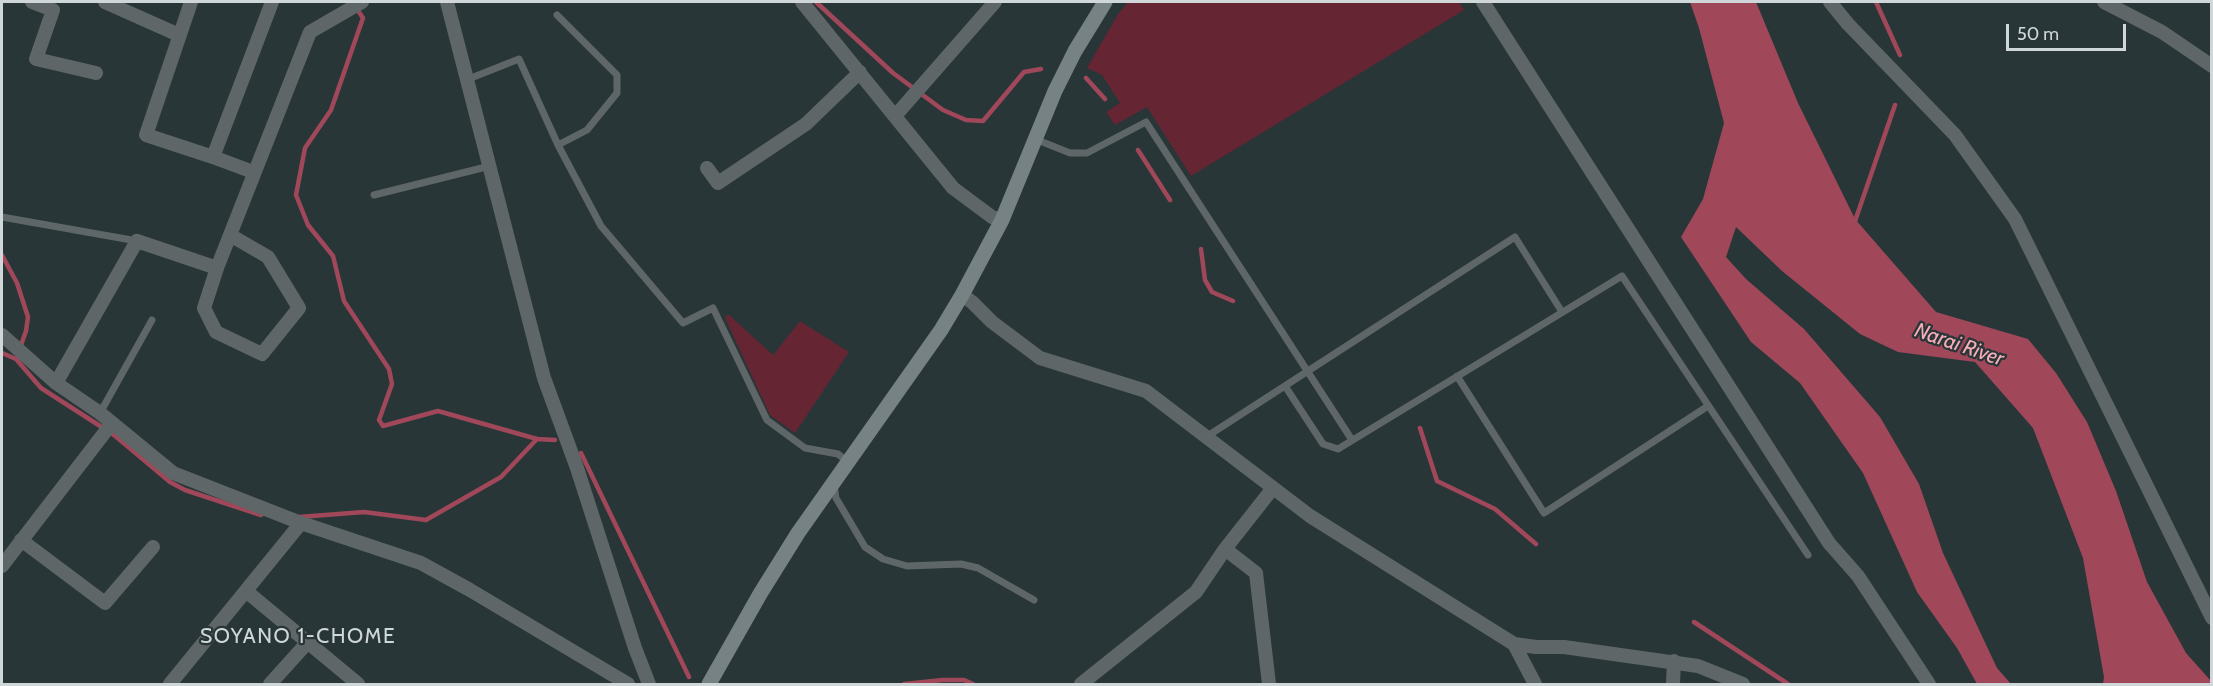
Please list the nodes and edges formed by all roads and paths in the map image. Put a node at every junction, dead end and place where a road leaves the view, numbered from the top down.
1 (37, 2) edge
2 (105, 2) edge
3 (191, 2) edge
4 (272, 2) edge
5 (362, 2) edge
6 (447, 2) edge
7 (802, 2) edge
8 (995, 2) edge
9 (1105, 2) edge
10 (1483, 2) edge
11 (1830, 2) edge
12 (2104, 2) edge
13 (556, 15) dead end
14 (178, 35) junction
15 (2211, 66) edge
16 (860, 72) junction
17 (96, 73) dead end
18 (466, 80) junction
19 (896, 115) junction
20 (1035, 139) junction
21 (558, 145) junction
22 (213, 157) junction
23 (490, 166) junction
24 (707, 168) dead end
25 (253, 172) junction
26 (374, 195) dead end
27 (2, 217) edge
28 (1002, 220) junction
29 (230, 235) junction
30 (137, 241) junction
31 (217, 268) junction
32 (962, 296) junction
33 (1562, 312) junction
34 (152, 320) dead end
35 (2, 336) edge
36 (1307, 371) junction
37 (1457, 376) junction
38 (56, 383) junction
39 (1285, 386) junction
40 (1708, 406) junction
41 (100, 413) junction
42 (112, 423) junction
43 (1206, 437) junction
44 (1352, 440) junction
45 (848, 462) junction
46 (833, 483) junction
47 (1273, 488) junction
48 (301, 523) junction
49 (21, 540) junction
50 (153, 547) dead end
51 (1225, 549) junction
52 (1808, 555) dead end
53 (2, 566) edge
54 (246, 591) junction
55 (1034, 600) dead end
56 (2211, 618) edge
57 (307, 643) junction
58 (1514, 644) junction
59 (1674, 661) junction
60 (170, 684) edge
61 (270, 684) edge
62 (358, 684) edge
63 (628, 684) edge
64 (649, 684) edge
65 (709, 684) edge
66 (1081, 684) edge
67 (1269, 684) edge
68 (1535, 684) edge
69 (1673, 684) edge
70 (1743, 684) edge
71 (1929, 684) edge

1 - 17 street
2 - 14 street
3 - 14 street
4 - 22 street
5 - 25 street
6 - 18 street
7 - 16 street
8 - 19 street
9 - 20 street
10 - 71 street
11 - 56 street
12 - 15 street
13 - 21 lane
14 - 22 street
16 - 19 street
16 - 24 street
18 - 21 lane
18 - 23 street
19 - 28 street
20 - 28 street
20 - 36 lane
21 - 45 lane
22 - 25 street
23 - 26 lane
23 - 64 street
25 - 29 street
27 - 30 lane
28 - 32 street
29 - 31 street
29 - 31 street
30 - 31 street
30 - 38 street
32 - 43 street
32 - 45 street
33 - 36 lane
33 - 37 lane
33 - 40 lane
34 - 41 lane
35 - 38 street
36 - 39 lane
36 - 44 lane
37 - 40 lane
37 - 44 lane
38 - 41 street
39 - 43 lane
39 - 44 lane
40 - 52 lane
41 - 42 street
42 - 48 street
42 - 49 street
43 - 47 street
45 - 46 street
46 - 55 lane
46 - 65 street
47 - 51 street
47 - 58 street
48 - 54 street
48 - 63 street
49 - 50 street
49 - 53 street
51 - 66 street
51 - 67 street
54 - 57 street
54 - 60 street
57 - 61 street
57 - 62 street
58 - 59 street
58 - 68 street
59 - 69 street
59 - 70 street

